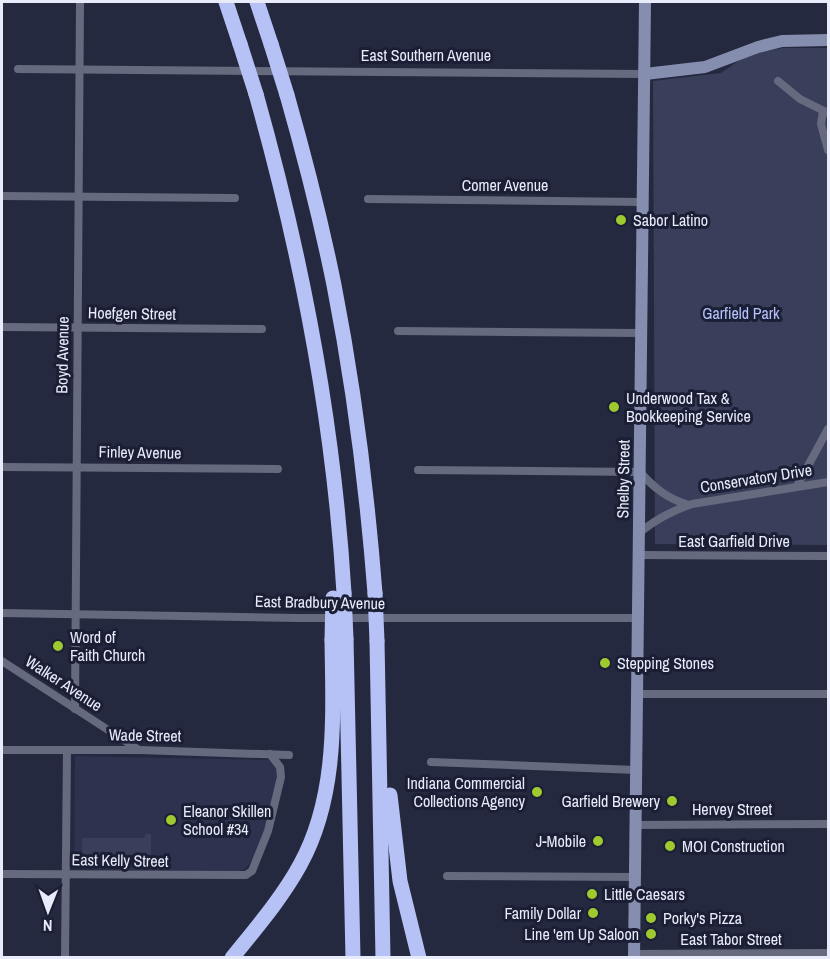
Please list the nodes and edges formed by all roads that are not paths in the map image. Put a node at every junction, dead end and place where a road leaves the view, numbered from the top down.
1 (80, 2) edge
2 (226, 2) edge
3 (257, 2) edge
4 (645, 2) edge
5 (828, 40) edge
6 (18, 69) dead end
7 (79, 69) junction
8 (645, 74) junction
9 (778, 81) dead end
10 (826, 112) edge
11 (828, 150) edge
12 (2, 196) edge
13 (79, 196) junction
14 (235, 198) dead end
15 (368, 199) dead end
16 (643, 202) junction
17 (2, 327) edge
18 (78, 328) junction
19 (262, 330) dead end
20 (398, 331) dead end
21 (641, 333) junction
22 (828, 429) edge
23 (2, 466) edge
24 (76, 466) junction
25 (278, 469) dead end
26 (418, 470) dead end
27 (640, 472) junction
28 (828, 482) edge
29 (797, 486) junction
30 (689, 505) junction
31 (639, 533) junction
32 (639, 555) junction
33 (828, 556) edge
34 (2, 613) edge
35 (75, 614) junction
36 (638, 618) junction
37 (339, 640) junction
38 (2, 661) edge
39 (378, 679) junction
40 (637, 694) junction
41 (828, 694) edge
42 (75, 709) junction
43 (2, 750) edge
44 (67, 750) junction
45 (140, 750) junction
46 (270, 754) junction
47 (289, 755) dead end
48 (431, 762) dead end
49 (636, 770) junction
50 (828, 824) edge
51 (636, 825) junction
52 (2, 874) edge
53 (66, 874) junction
54 (447, 876) dead end
55 (635, 877) junction
56 (828, 954) edge
57 (634, 956) edge
58 (65, 957) edge
59 (232, 957) edge
60 (353, 957) edge
61 (384, 957) edge
62 (419, 957) edge

1 - 7 street, Boyd Avenue
2 - 37 highway, bridge
3 - 39 highway, bridge
4 - 8 main road, Shelby Street
5 - 8 main road, East Southern Avenue
6 - 7 street, East Southern Avenue
7 - 8 street, East Southern Avenue
7 - 13 street, Boyd Avenue
8 - 16 main road, Shelby Street
9 - 10 street
10 - 11 street
12 - 13 street
13 - 14 street
13 - 18 street, Boyd Avenue
15 - 16 street, Comer Avenue
16 - 21 main road, Shelby Street
17 - 18 street, Hoefgen Street
18 - 19 street, Hoefgen Street
18 - 24 street, Boyd Avenue
20 - 21 street
21 - 27 main road, Shelby Street
22 - 29 street
23 - 24 street, Finley Avenue
24 - 25 street, Finley Avenue
24 - 35 street, Boyd Avenue
26 - 27 street
27 - 30 street, Conservatory Drive
27 - 31 main road, Shelby Street
28 - 29 street, Conservatory Drive
29 - 30 street, Conservatory Drive
30 - 31 street, Conservatory Drive
31 - 32 main road, Shelby Street
32 - 33 street, East Garfield Drive
32 - 36 main road, Shelby Street
34 - 35 street, East Bradbury Avenue
35 - 36 street, East Bradbury Avenue
35 - 42 street, Boyd Avenue
36 - 40 main road, Shelby Street
37 - 59 highway
37 - 60 highway
38 - 42 street, Walker Avenue
39 - 61 highway
39 - 62 highway
40 - 41 street
40 - 49 main road, Shelby Street
42 - 45 street, Walker Avenue
43 - 44 street, Wade Street
44 - 45 street, Wade Street
44 - 53 street
45 - 46 street, Wade Street
46 - 47 street, Wade Street
46 - 53 street, East Kelly Street
48 - 49 street
49 - 51 main road, Shelby Street
50 - 51 street, Hervey Street
51 - 55 main road, Shelby Street
52 - 53 street, East Kelly Street
53 - 58 street
54 - 55 street
55 - 57 main road, Shelby Street
56 - 57 street, East Tabor Street

